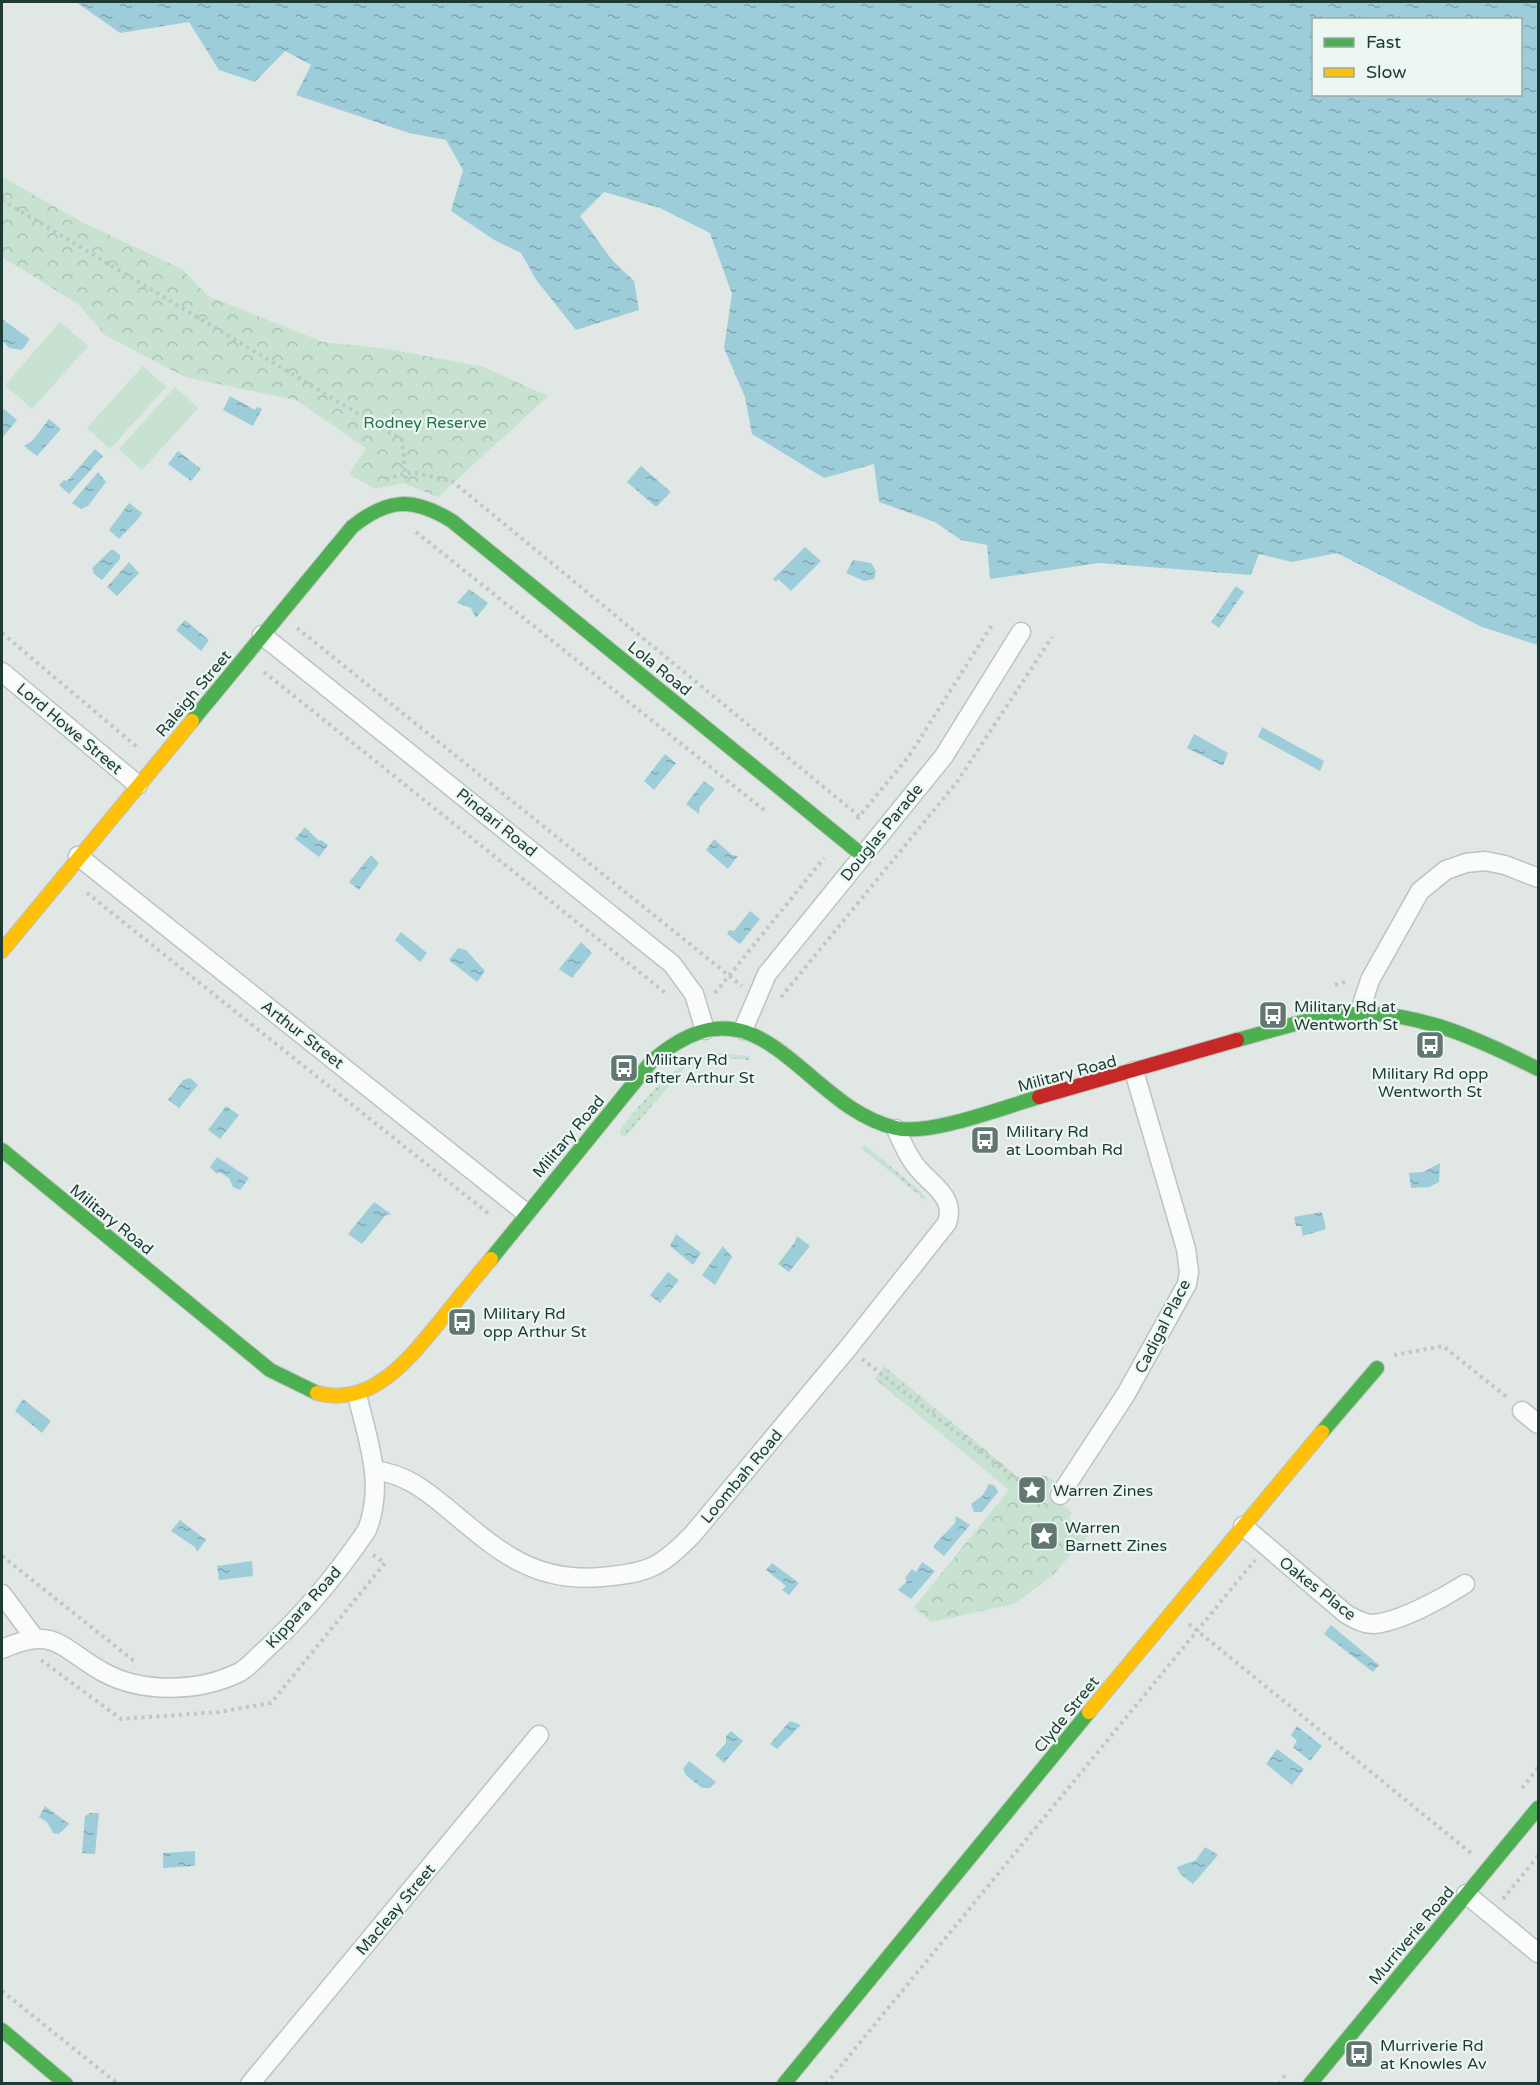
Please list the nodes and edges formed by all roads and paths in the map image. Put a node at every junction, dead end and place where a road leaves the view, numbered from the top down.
1 (2, 200) edge
2 (408, 503) junction
3 (435, 509) joint
4 (280, 614) junction
5 (1021, 632) dead end
6 (2, 633) edge
7 (262, 635) junction
8 (1052, 637) dead end
9 (244, 657) junction
10 (2, 672) edge
11 (138, 747) dead end
12 (138, 785) junction
13 (862, 855) junction
14 (78, 856) junction
15 (824, 858) dead end
16 (1539, 878) edge
17 (87, 893) dead end
18 (2, 951) edge
19 (730, 975) junction
20 (1355, 979) dead end
21 (1335, 985) dead end
22 (743, 986) dead end
23 (715, 993) dead end
24 (671, 998) dead end
25 (778, 1000) dead end
26 (1359, 1014) junction
27 (705, 1030) junction
28 (743, 1030) junction
29 (1539, 1070) edge
30 (1134, 1071) junction
31 (896, 1128) junction
32 (2, 1150) edge
33 (526, 1213) junction
34 (489, 1214) dead end
35 (848, 1348) junction
36 (1377, 1368) joint
37 (357, 1395) junction
38 (1522, 1411) joint
39 (1539, 1424) edge
40 (375, 1470) junction
41 (1042, 1480) dead end
42 (1060, 1495) dead end
43 (1243, 1526) junction
44 (1266, 1546) junction
45 (373, 1554) dead end
46 (2, 1556) edge
47 (385, 1563) dead end
48 (1465, 1584) dead end
49 (2, 1594) edge
50 (1172, 1610) junction
51 (1197, 1630) junction
52 (34, 1637) junction
53 (2, 1649) edge
54 (137, 1664) dead end
55 (539, 1736) dead end
56 (1539, 1808) edge
57 (1539, 1856) edge
58 (1489, 1867) junction
59 (1466, 1894) junction
60 (1490, 1914) junction
61 (1539, 1953) edge
62 (2, 1991) edge
63 (2, 2030) edge
64 (66, 2084) edge
65 (118, 2084) edge
66 (250, 2084) edge
67 (784, 2084) edge
68 (826, 2084) edge
69 (1310, 2084) edge

1 - 2 path
2 - 3 street, Raleigh Street
2 - 4 street, Raleigh Street
3 - 13 street, Lola Road
4 - 7 street, Raleigh Street
4 - 19 path
5 - 13 street, Douglas Parade
6 - 11 path
7 - 9 street, Raleigh Street
7 - 27 street, Pindari Road
8 - 25 path
9 - 12 street, Raleigh Street
9 - 24 path
10 - 12 street, Lord Howe Street
12 - 14 street, Raleigh Street
13 - 28 street, Douglas Parade
14 - 18 street, Raleigh Street
14 - 33 street, Arthur Street
15 - 19 path
16 - 26 street
17 - 34 path
19 - 22 path
19 - 23 path
20 - 21 path
26 - 29 street, Military Road
26 - 30 street, Military Road
27 - 28 street, Military Road
27 - 33 street, Military Road
28 - 31 street, Military Road
30 - 31 street, Military Road
30 - 42 street, Cadigal Place
31 - 35 street, Loombah Road
32 - 37 street, Military Road
33 - 37 street, Military Road
35 - 40 street, Loombah Road
35 - 41 path
36 - 38 path
36 - 43 street, Clyde Street
37 - 40 street, Kippara Road
38 - 39 street
40 - 52 street, Kippara Road
43 - 44 street, Oakes Place
43 - 50 street, Clyde Street
44 - 48 street, Oakes Place
44 - 51 path
45 - 47 path
46 - 54 path
49 - 52 street
50 - 51 path
50 - 67 street, Clyde Street
51 - 58 path
51 - 68 path
52 - 53 street
55 - 66 street, Macleay Street
56 - 58 street, Murriverie Road
57 - 60 path
58 - 59 street, Murriverie Road
59 - 60 street
59 - 69 street, Murriverie Road
60 - 61 street
62 - 65 path
63 - 64 street

